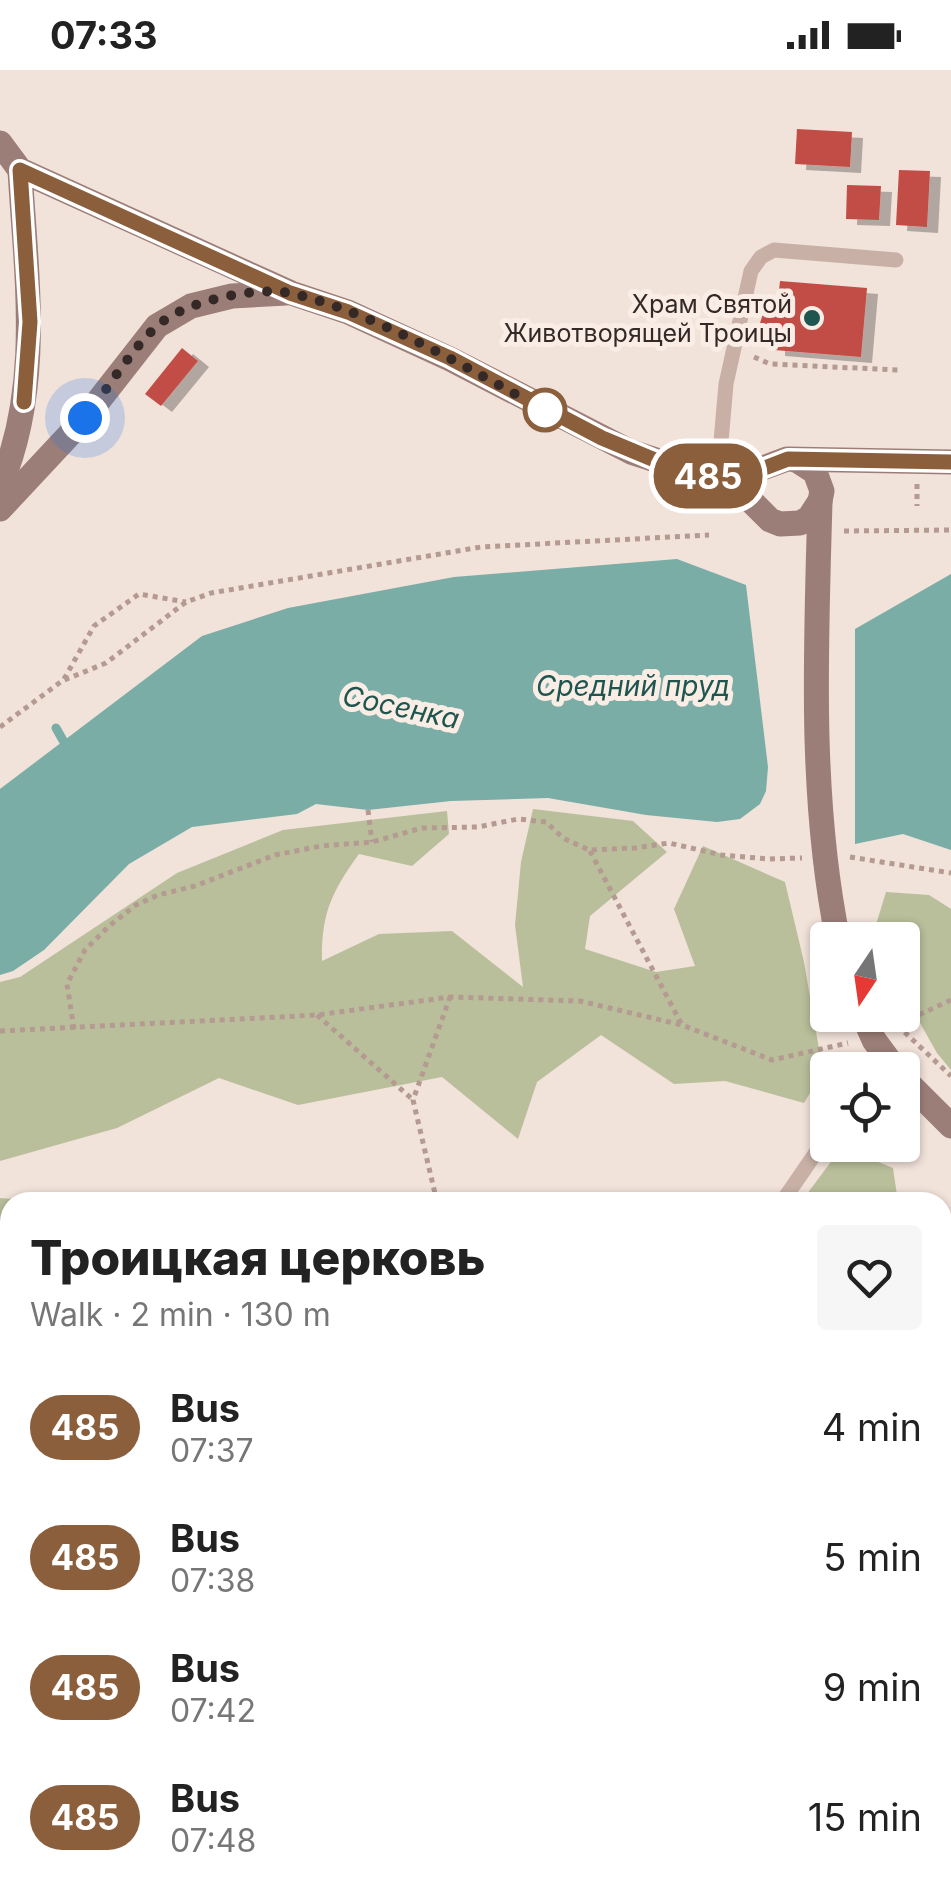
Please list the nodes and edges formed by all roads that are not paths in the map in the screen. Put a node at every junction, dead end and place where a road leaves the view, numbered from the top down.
1 (0, 143) edge
2 (20, 170) junction
3 (896, 260) dead end
4 (290, 293) junction
5 (798, 460) junction
6 (908, 462) junction
7 (951, 462) edge
8 (768, 466) junction
9 (711, 476) junction
10 (0, 486) edge
11 (821, 496) junction
12 (0, 509) edge
13 (771, 518) junction
14 (818, 591) junction
15 (835, 922) edge
16 (920, 1097) edge
17 (951, 1126) edge
18 (810, 1161) edge
19 (789, 1192) edge

1 - 2 street
2 - 4 street
2 - 10 street
3 - 9 lane
4 - 9 street
4 - 12 street
5 - 6 street
5 - 8 street
5 - 11 street
6 - 7 street
6 - 11 street
8 - 9 street
8 - 13 street
9 - 13 street
11 - 13 street
11 - 14 street
13 - 14 street
14 - 15 street
16 - 17 street
18 - 19 lane

